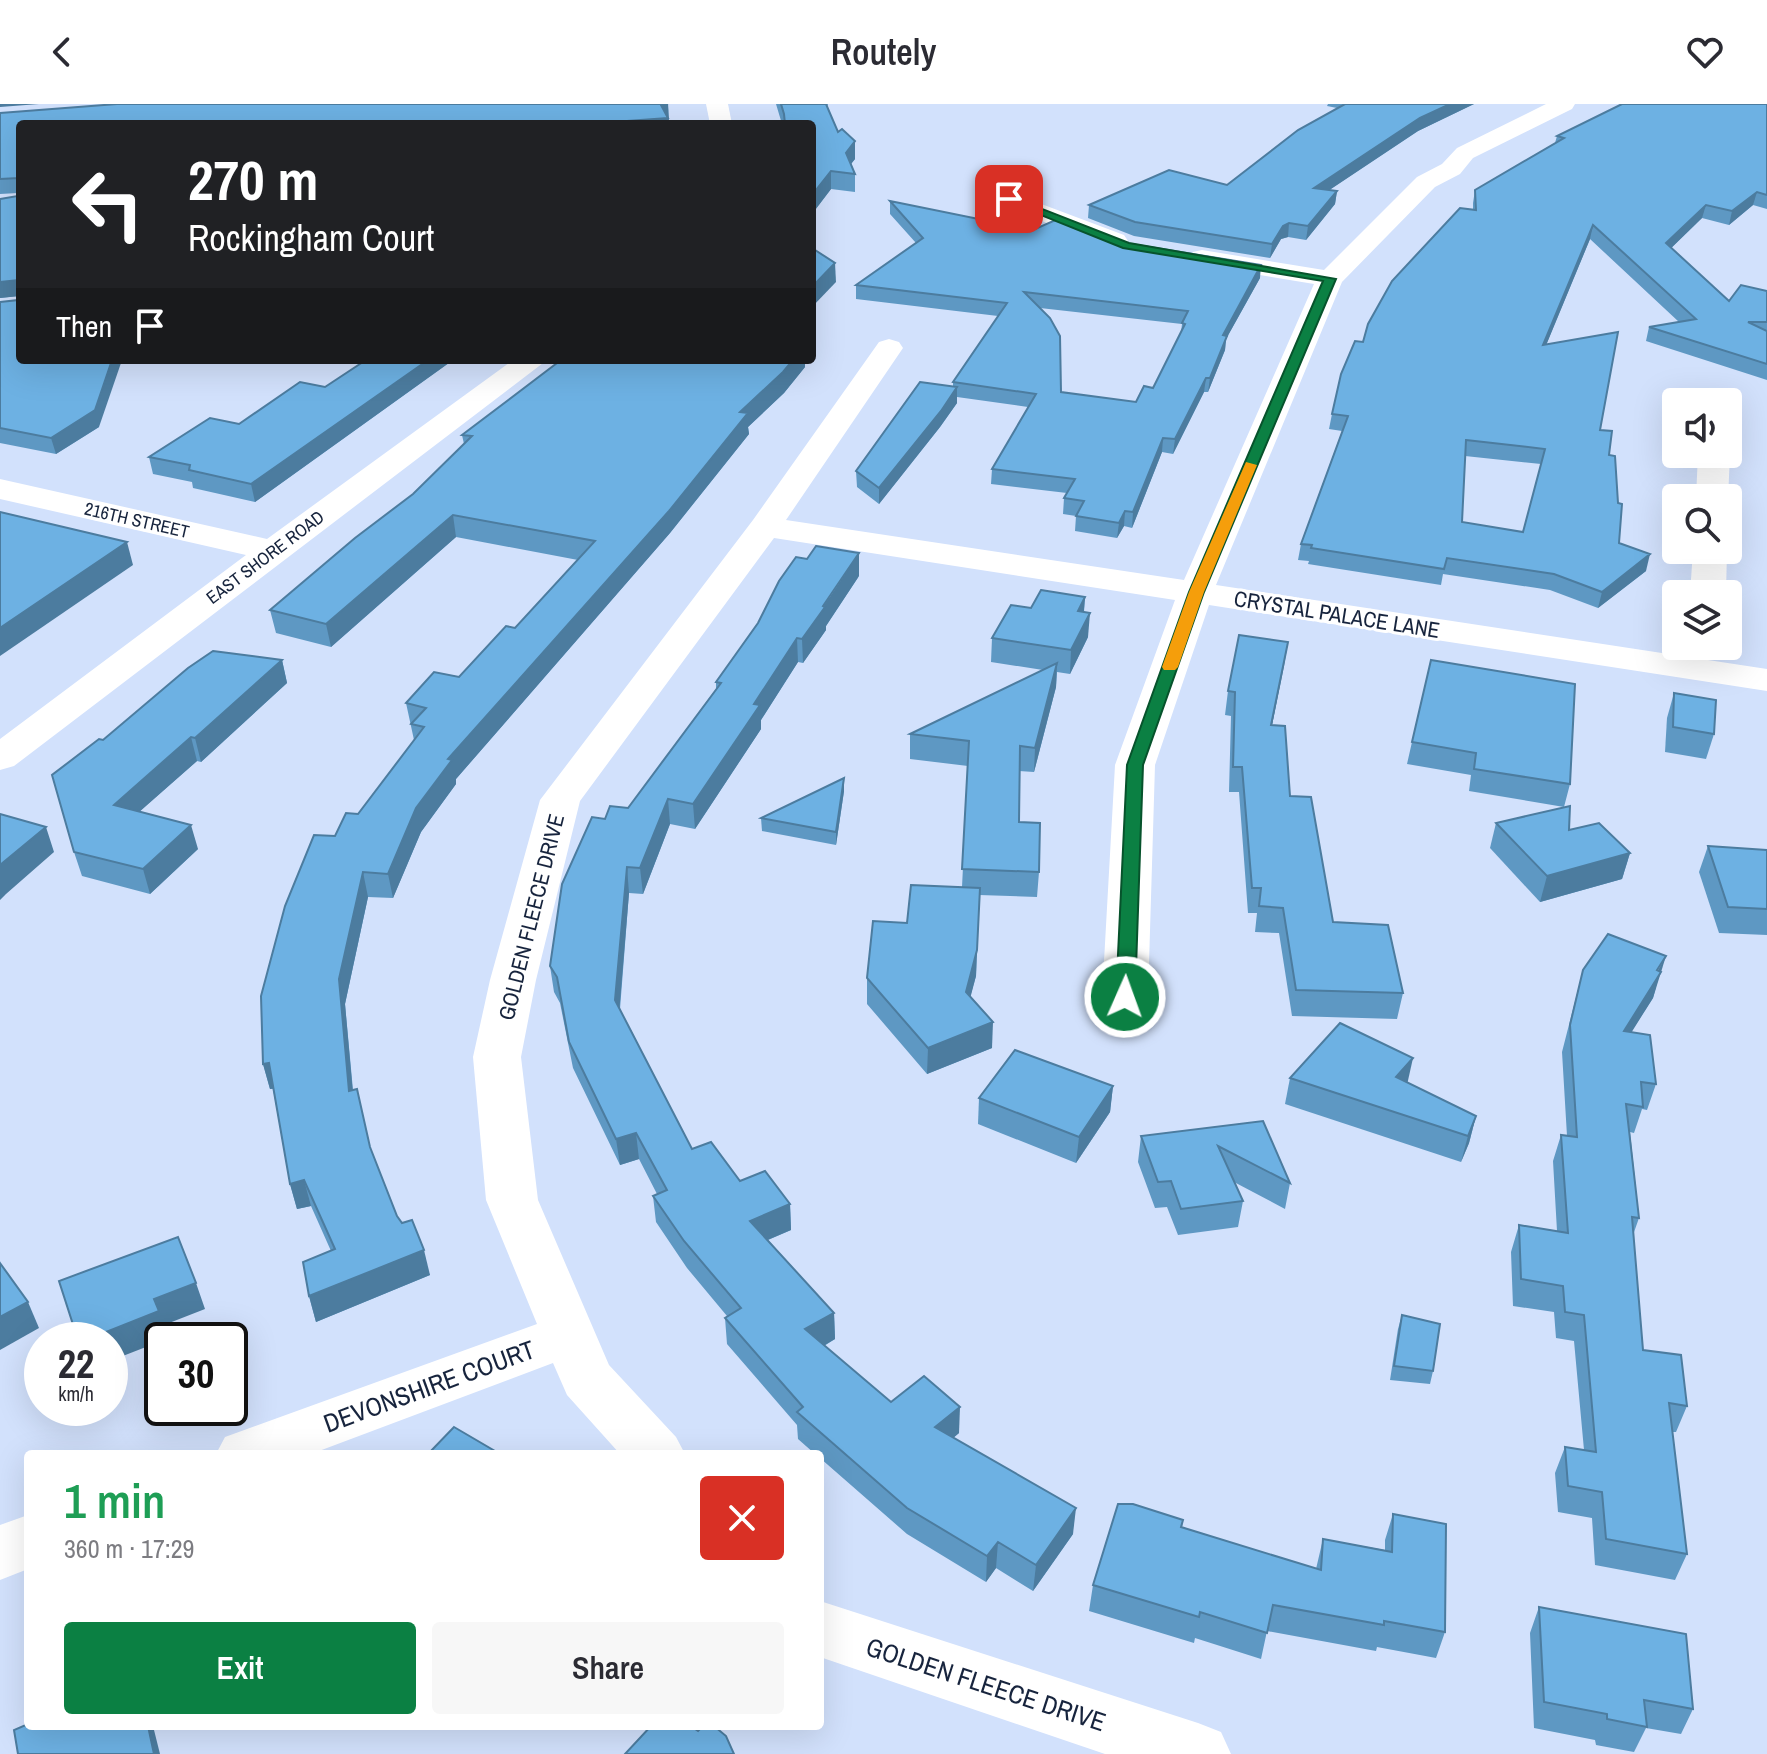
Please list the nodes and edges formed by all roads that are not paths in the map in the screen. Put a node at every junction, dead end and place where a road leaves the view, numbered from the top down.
1 (1564, 104) edge
2 (1009, 199) dead end
3 (1141, 248) edge
4 (1171, 253) edge
5 (1330, 279) junction
6 (889, 348) dead end
7 (527, 364) edge
8 (0, 489) edge
9 (765, 527) junction
10 (273, 551) junction
11 (1196, 592) junction
12 (1662, 652) edge
13 (1712, 660) edge
14 (1767, 680) edge
15 (7, 745) edge
16 (1125, 997) dead end
17 (568, 1335) junction
18 (256, 1450) edge
19 (652, 1450) edge
20 (24, 1543) edge
21 (0, 1553) edge
22 (824, 1630) edge
23 (1198, 1754) edge

1 - 5 street
2 - 3 street
4 - 5 street
5 - 11 street
6 - 9 street, GOLDEN FLEECE DRIVE
7 - 10 street, EAST SHORE ROAD
8 - 10 street, 216TH STREET
9 - 11 street, CRYSTAL PALACE LANE
9 - 17 street, GOLDEN FLEECE DRIVE
10 - 15 street, EAST SHORE ROAD
11 - 12 street, CRYSTAL PALACE LANE
11 - 16 street
13 - 14 street, CRYSTAL PALACE LANE
17 - 18 street, DEVONSHIRE COURT
17 - 19 street, GOLDEN FLEECE DRIVE
20 - 21 street
22 - 23 street, GOLDEN FLEECE DRIVE

